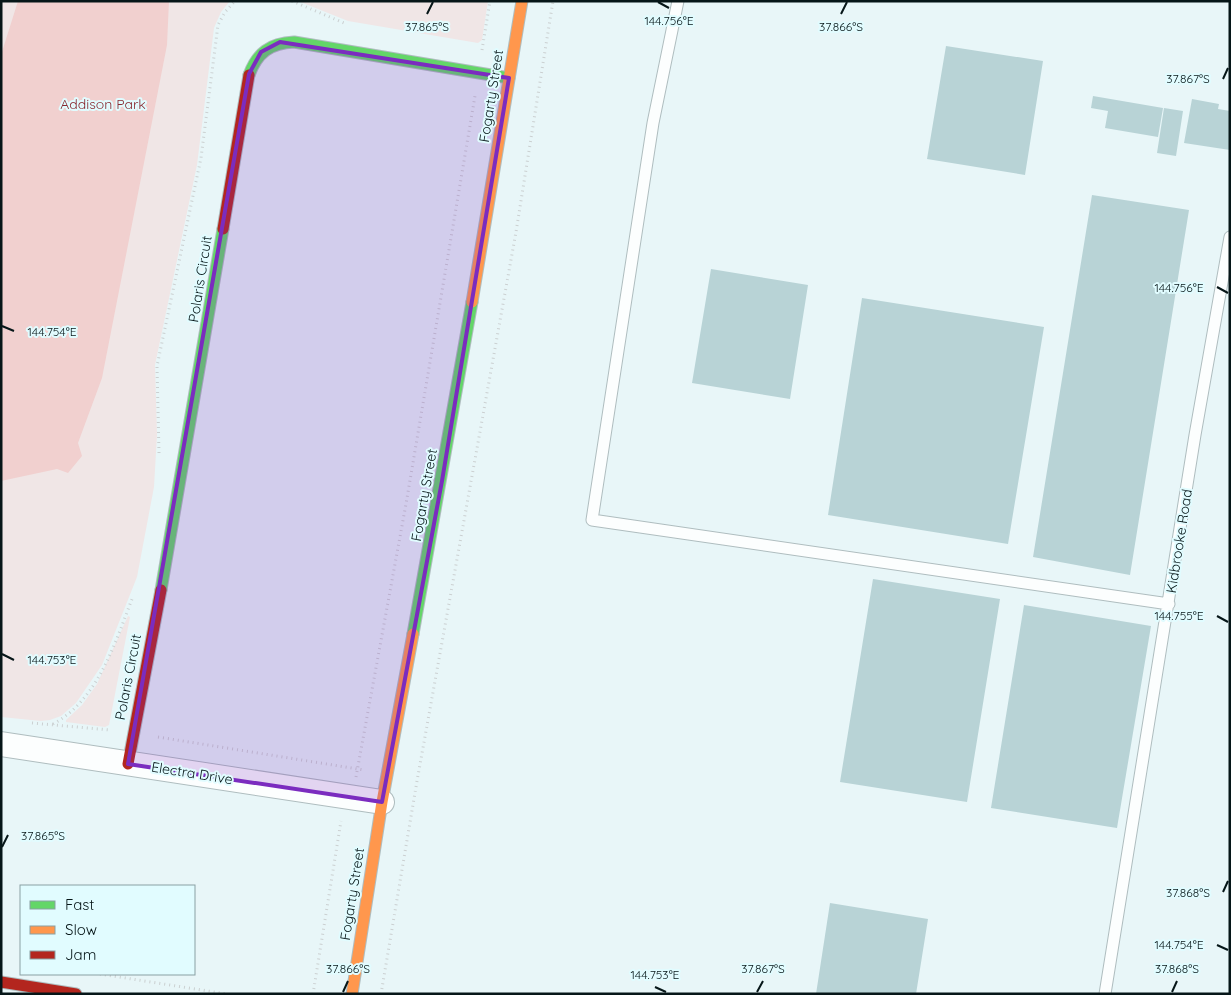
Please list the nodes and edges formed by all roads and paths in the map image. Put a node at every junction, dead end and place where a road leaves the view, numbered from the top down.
1 (235, 1) edge
2 (292, 1) edge
3 (490, 1) edge
4 (522, 1) edge
5 (553, 1) edge
6 (678, 1) edge
7 (350, 26) dead end
8 (473, 45) dead end
9 (483, 47) junction
10 (479, 73) junction
11 (509, 78) junction
12 (465, 94) dead end
13 (475, 95) junction
14 (1230, 237) edge
15 (158, 462) dead end
16 (1169, 604) junction
17 (135, 606) dead end
18 (29, 723) dead end
19 (53, 724) junction
20 (158, 727) dead end
21 (133, 733) junction
22 (1, 744) edge
23 (128, 764) junction
24 (357, 769) junction
25 (387, 773) junction
26 (417, 781) junction
27 (352, 798) junction
28 (382, 802) junction
29 (341, 821) dead end
30 (106, 975) edge
31 (1, 982) edge
32 (76, 994) edge
33 (228, 994) edge
34 (313, 994) edge
35 (352, 994) edge
36 (381, 994) edge
37 (1106, 994) edge

1 - 15 path
2 - 7 path
3 - 9 path
4 - 11 street, Fogarty Street
5 - 26 path
6 - 16 lane
8 - 9 path
9 - 10 path
10 - 11 street, Polaris Circuit
10 - 13 path
10 - 21 street, Polaris Circuit
11 - 25 street, Fogarty Street
12 - 13 path
13 - 24 path
14 - 16 lane, Kidbrooke Road
16 - 37 lane, Kidbrooke Road
17 - 19 path
18 - 19 path
19 - 21 path
20 - 24 path
21 - 23 street, Polaris Circuit
22 - 23 street, Electra Drive
23 - 27 street, Electra Drive
24 - 25 path
24 - 27 path
25 - 26 path
25 - 28 street, Fogarty Street
26 - 36 path
27 - 28 street, Electra Drive
28 - 35 street, Fogarty Street
29 - 34 path
30 - 33 path
31 - 32 street

